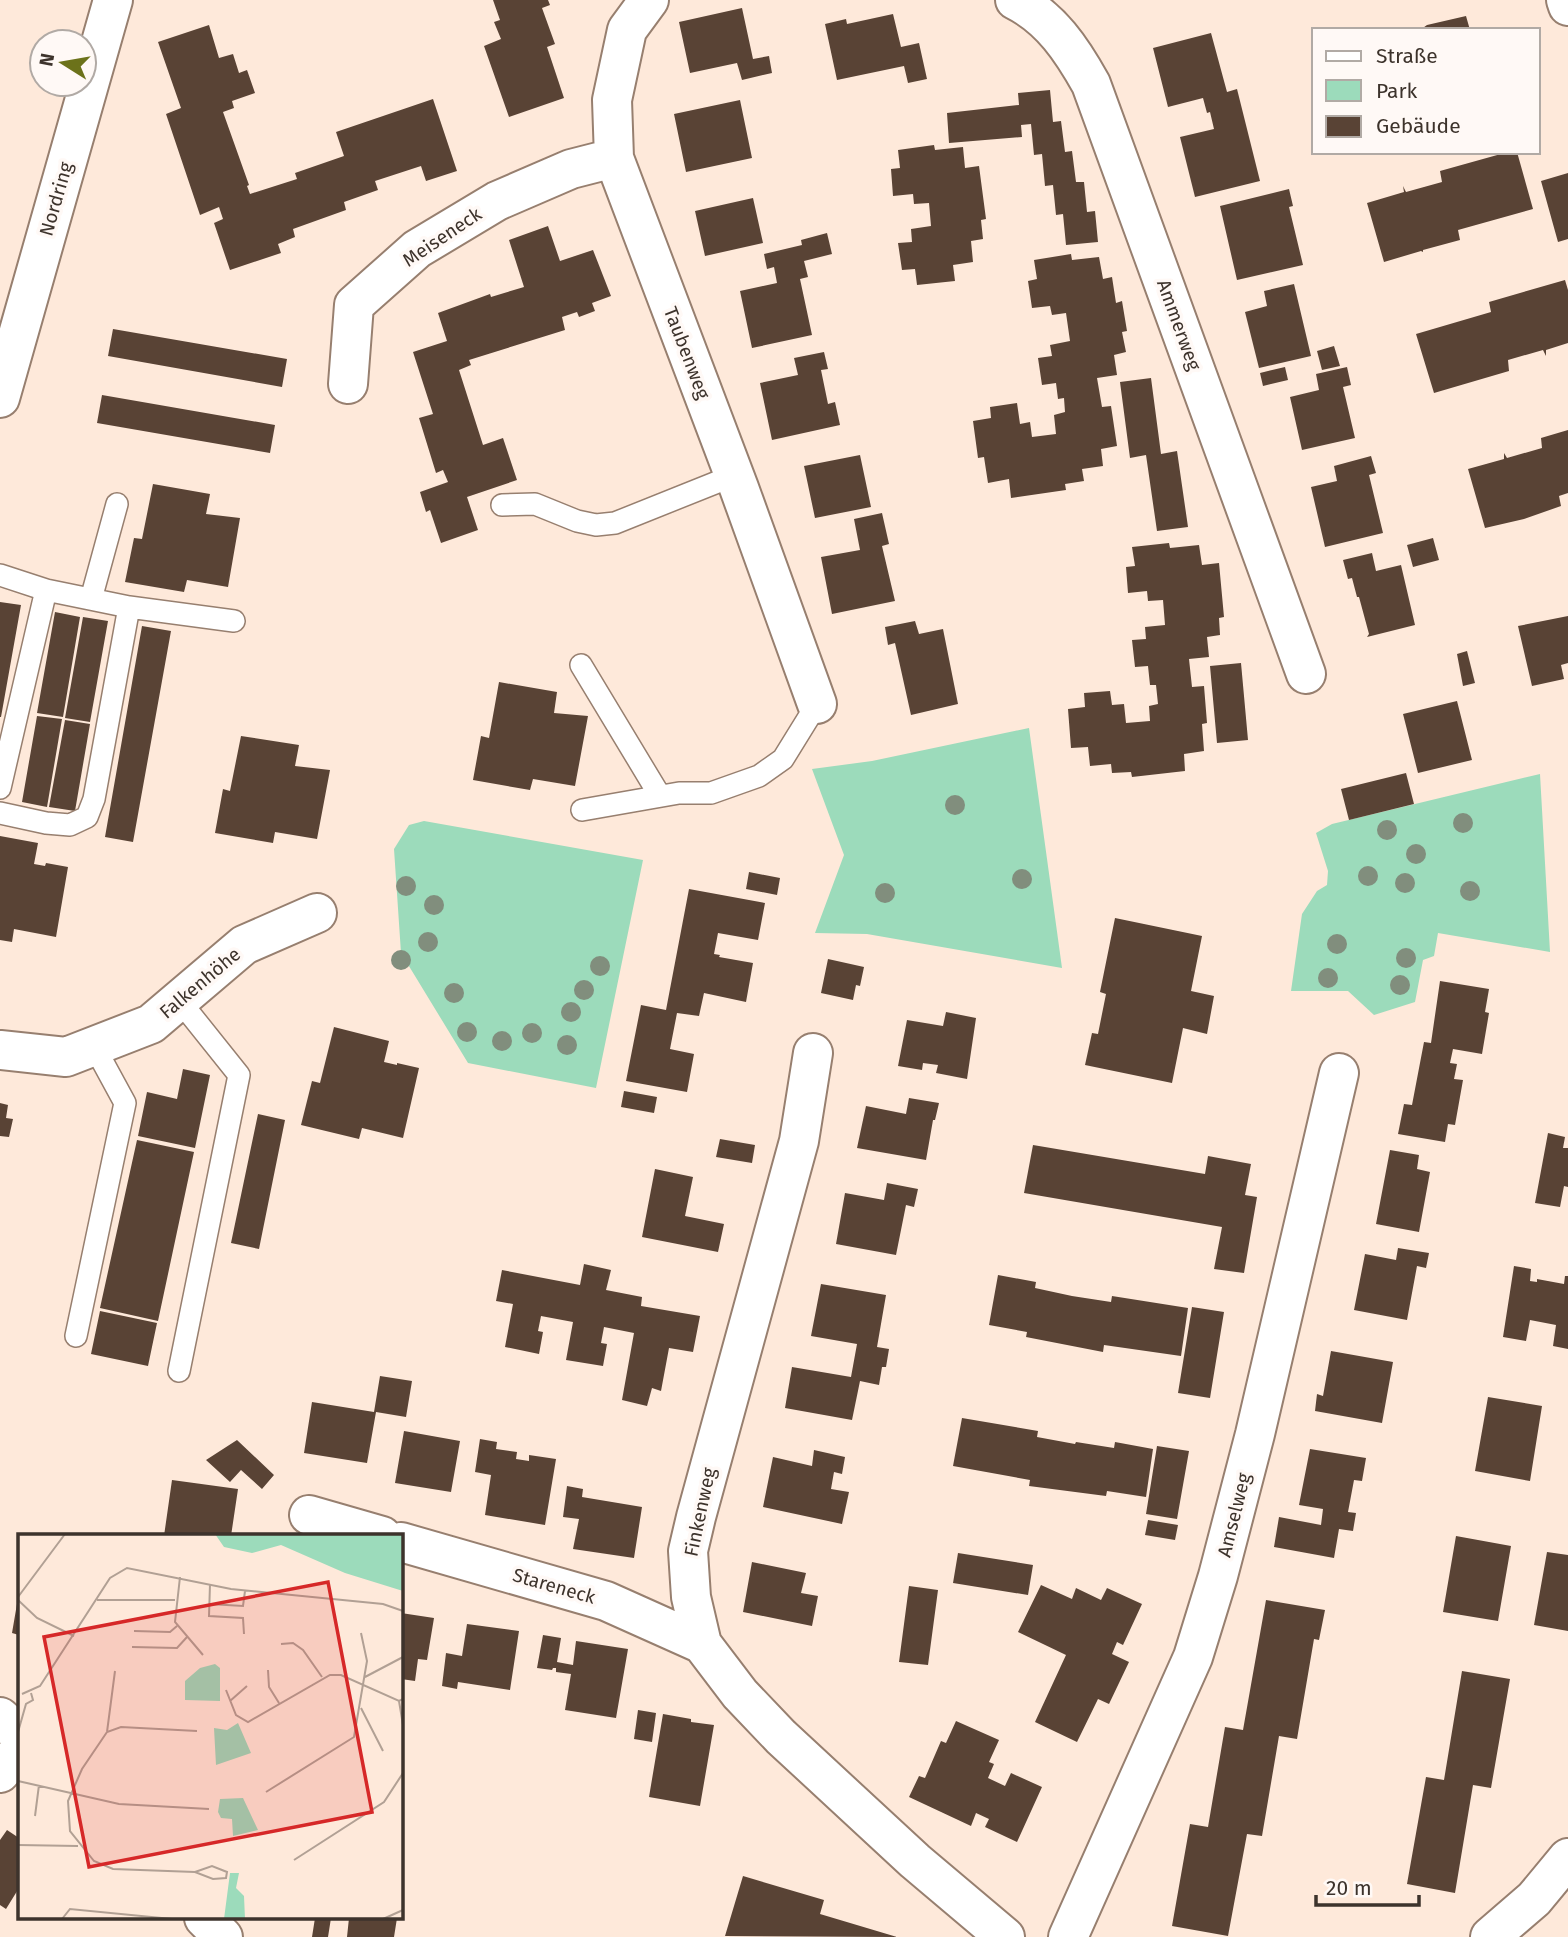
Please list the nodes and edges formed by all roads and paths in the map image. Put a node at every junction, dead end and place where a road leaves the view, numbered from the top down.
1 (113, 0) edge
2 (649, 0) edge
3 (1015, 0) edge
4 (1566, 0) edge
5 (1568, 6) edge
6 (614, 158) junction
7 (348, 384) dead end
8 (0, 398) edge
9 (735, 475) junction
10 (117, 504) dead end
11 (502, 505) dead end
12 (0, 575) edge
13 (46, 590) junction
14 (91, 599) junction
15 (129, 607) junction
16 (234, 621) dead end
17 (580, 665) dead end
18 (1306, 674) dead end
19 (817, 704) joint
20 (0, 788) edge
21 (660, 796) junction
22 (582, 810) dead end
23 (0, 813) edge
24 (317, 913) dead end
25 (179, 1000) junction
26 (93, 1046) junction
27 (0, 1050) edge
28 (813, 1053) dead end
29 (1339, 1073) dead end
30 (76, 1336) dead end
31 (179, 1371) dead end
32 (309, 1515) dead end
33 (375, 1534) edge
34 (402, 1542) edge
35 (702, 1644) junction
36 (0, 1717) edge
37 (18, 1733) edge
38 (18, 1752) edge
39 (0, 1773) edge
40 (1568, 1858) edge
41 (206, 1920) edge
42 (223, 1937) edge
43 (1005, 1937) edge
44 (1068, 1937) edge
45 (1490, 1937) edge

1 - 8 street, Nordring
2 - 6 street, Taubenweg
3 - 18 street, Ammerweg
4 - 5 street
6 - 7 street, Meiseneck
6 - 9 street, Taubenweg
9 - 11 lane
9 - 19 street, Taubenweg
10 - 14 lane
12 - 13 lane
13 - 14 lane
13 - 20 lane
14 - 15 lane
15 - 16 lane
15 - 23 lane
17 - 21 lane
19 - 21 lane
21 - 22 lane
24 - 25 street, Falkenhöhe
25 - 26 street, Falkenhöhe
25 - 31 lane
26 - 27 street, Falkenhöhe
26 - 30 lane
28 - 35 street, Finkenweg
29 - 44 street, Amselweg
32 - 33 street
34 - 35 street, Stareneck
35 - 43 street, Finkenweg
36 - 37 street
38 - 39 street
40 - 45 street
41 - 42 street

